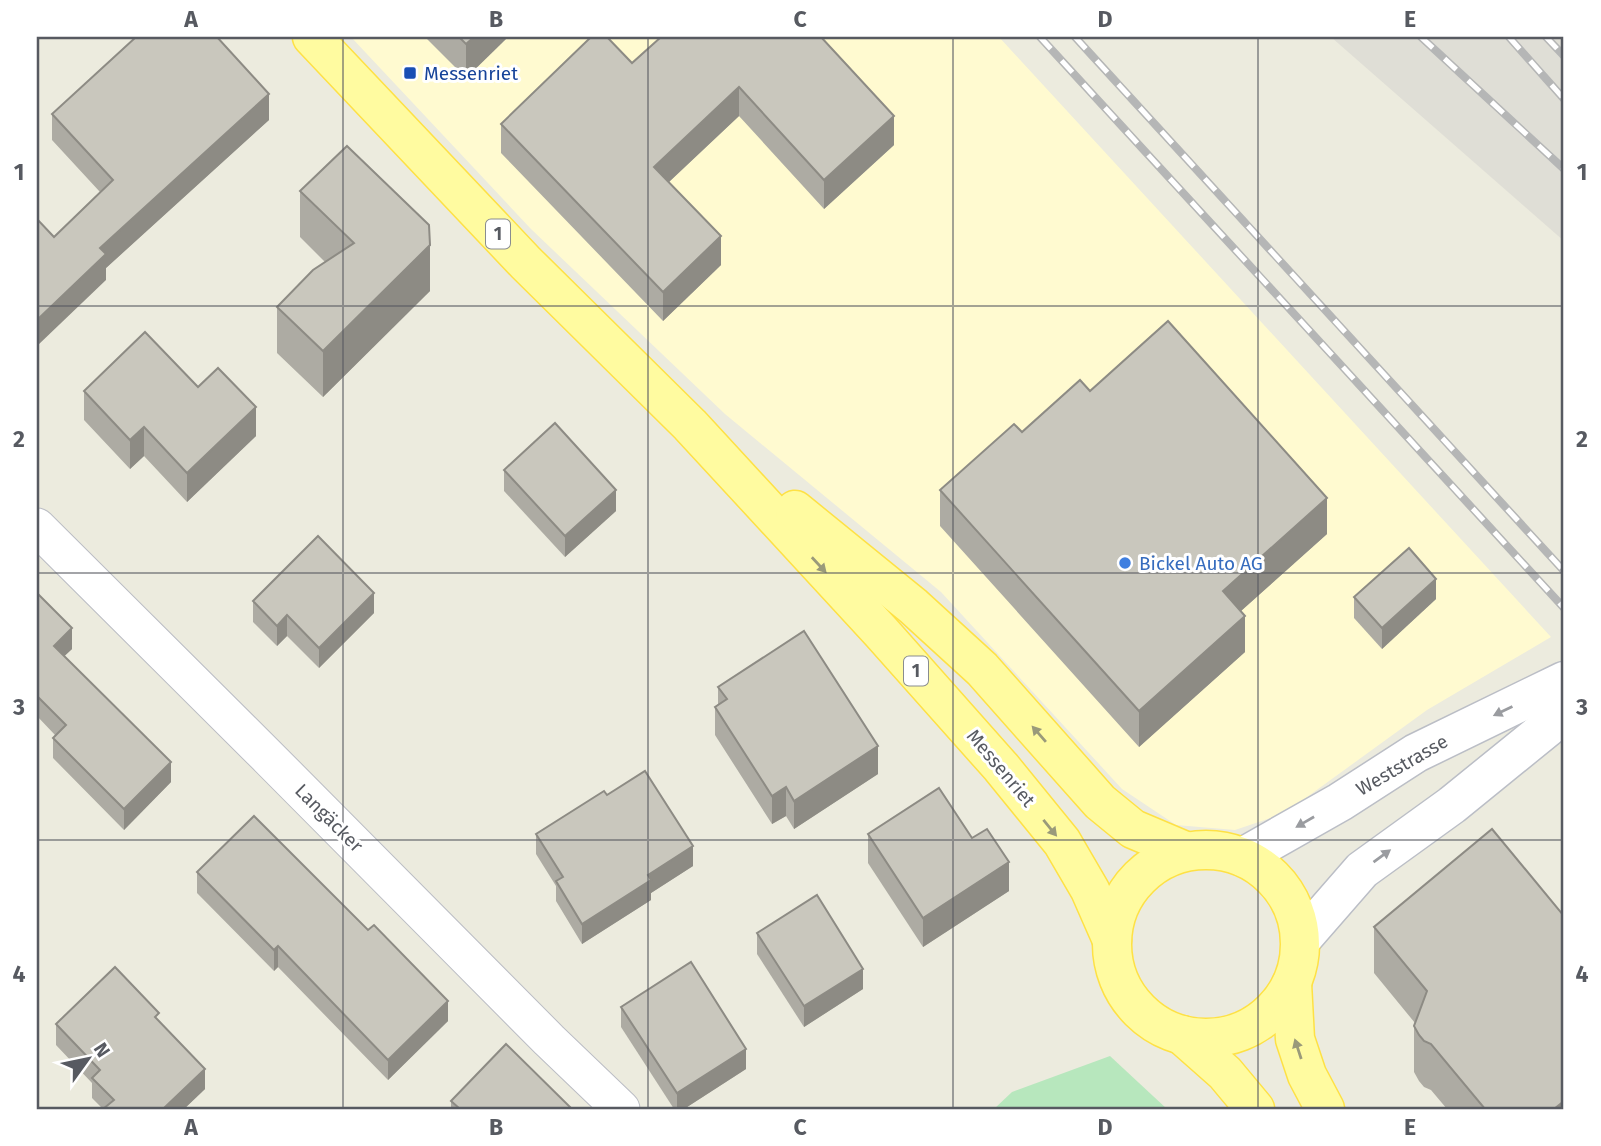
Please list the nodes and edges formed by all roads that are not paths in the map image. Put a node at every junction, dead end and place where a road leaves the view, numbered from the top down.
1 (312, 37) edge
2 (37, 527) edge
3 (876, 599) junction
4 (1564, 681) edge
5 (1564, 714) edge
6 (1185, 851) junction
7 (1243, 857) junction
8 (1112, 940) junction
9 (1301, 940) junction
10 (1292, 983) junction
11 (1182, 1035) junction
12 (621, 1109) edge
13 (1255, 1109) edge
14 (1325, 1109) edge

1 - 3 main road, Messenriet / 1
2 - 12 street, Langäcker
6 -> 3 main road, Messenriet / 1
3 -> 8 main road, Messenriet / 1
4 -> 7 main road, Weststrasse
9 -> 5 main road
6 - 7 main road, Messenriet
6 - 8 main road, Messenriet
7 - 9 main road, Messenriet
8 - 11 main road, Messenriet
9 - 10 main road, Messenriet
10 - 11 main road, Messenriet
14 -> 10 main road
11 - 13 main road

